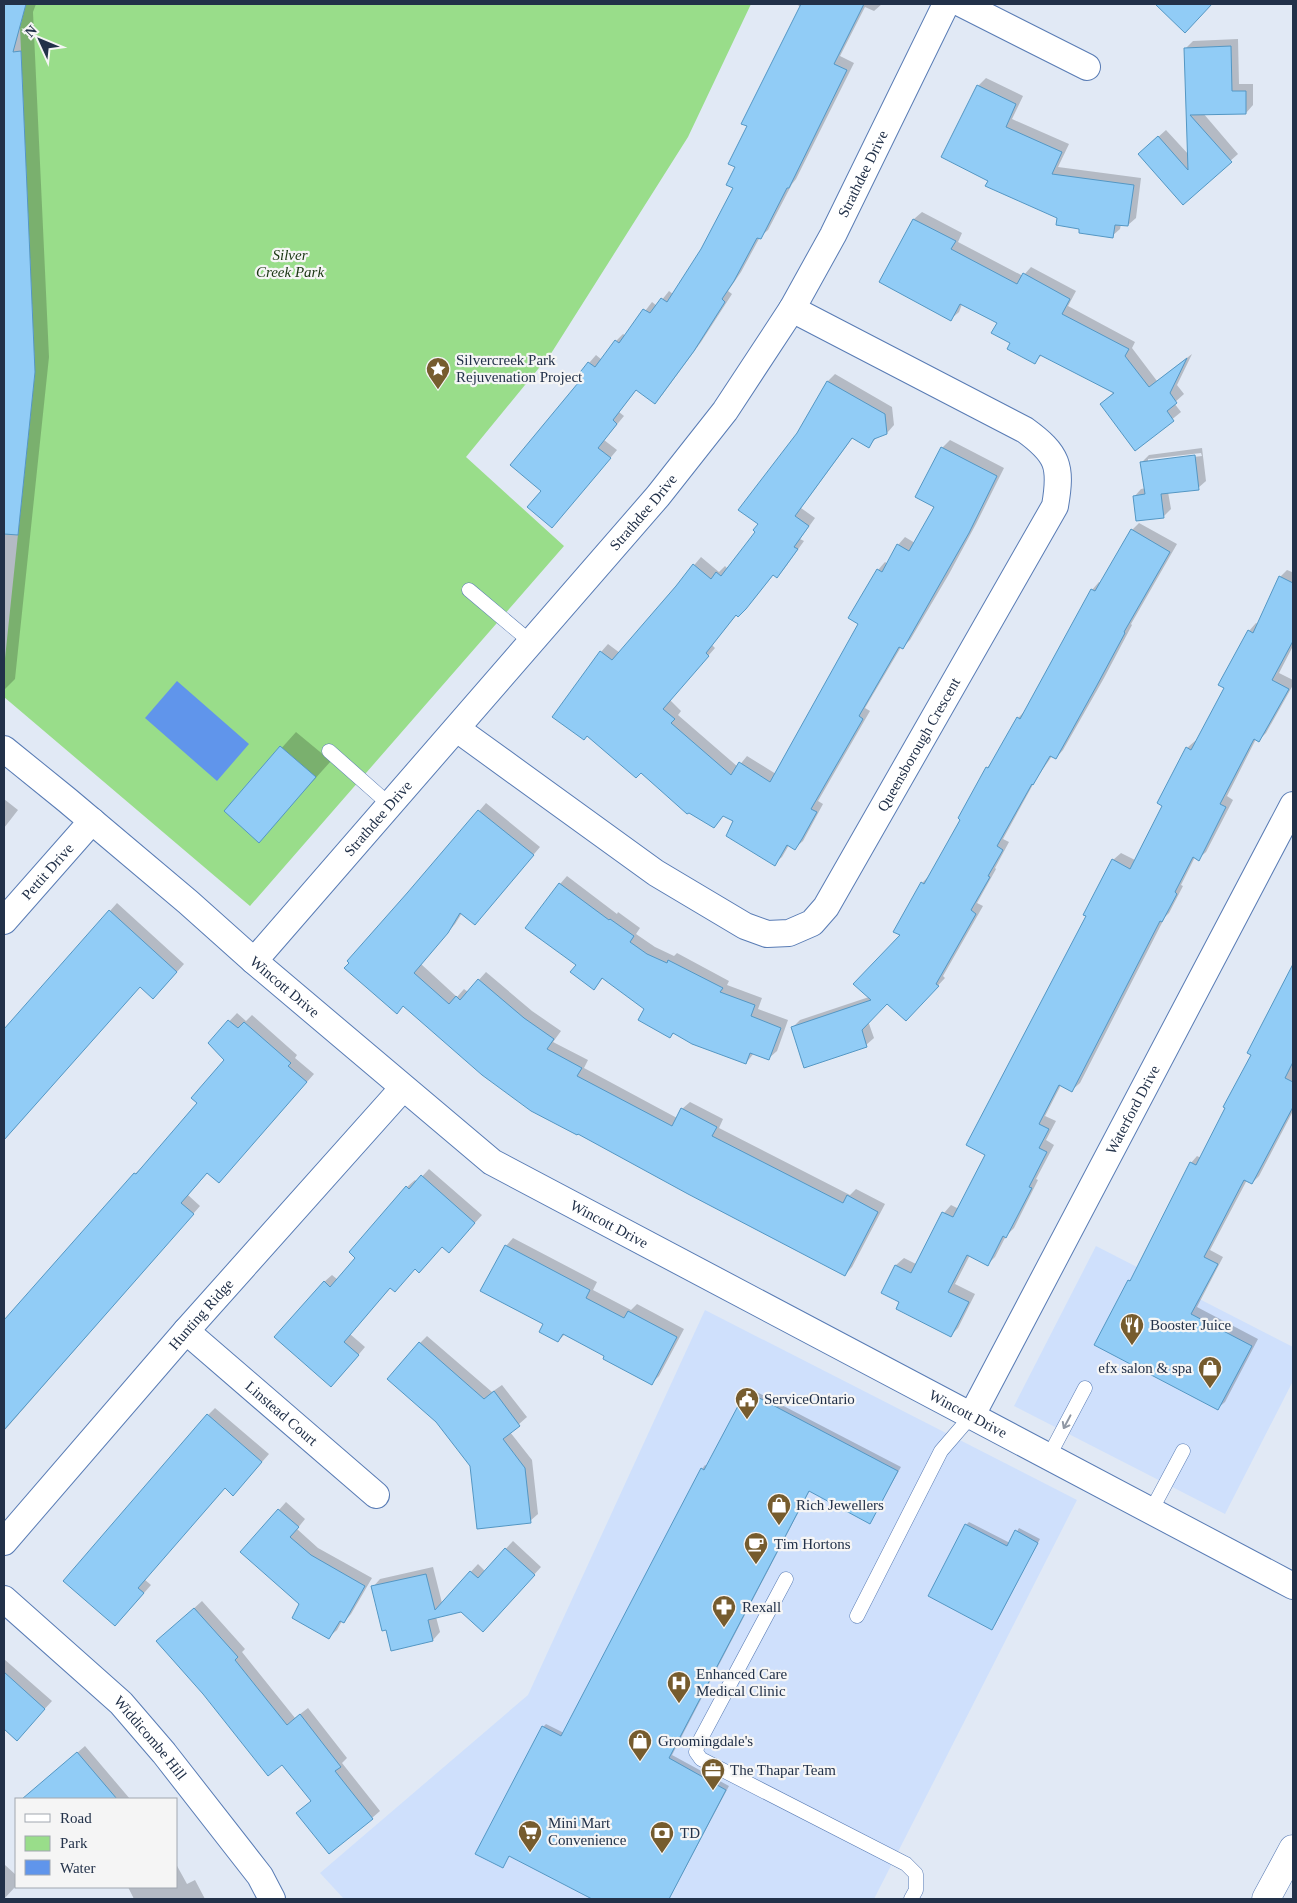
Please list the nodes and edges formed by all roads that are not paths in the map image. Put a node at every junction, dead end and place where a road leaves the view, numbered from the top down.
1 (946, 4) edge
2 (962, 4) edge
3 (1088, 66) dead end
4 (792, 310) junction
5 (469, 590) dead end
6 (532, 643) junction
7 (457, 729) junction
8 (4, 749) edge
9 (329, 751) dead end
10 (1293, 805) edge
11 (390, 806) junction
12 (92, 821) junction
13 (4, 921) edge
14 (254, 961) junction
15 (403, 1088) junction
16 (186, 1331) junction
17 (1085, 1388) dead end
18 (972, 1415) junction
19 (1183, 1451) dead end
20 (1049, 1456) junction
21 (376, 1495) dead end
22 (1151, 1511) junction
23 (4, 1542) edge
24 (786, 1579) dead end
25 (1293, 1586) edge
26 (4, 1599) edge
27 (857, 1616) dead end
28 (1293, 1849) edge
29 (272, 1899) edge
30 (912, 1899) edge
31 (1266, 1899) edge

1 - 4 street, Strathdee Drive
2 - 3 street
4 - 6 street, Strathdee Drive
4 - 7 street, Queensborough Crescent
5 - 6 lane
6 - 7 street, Strathdee Drive
7 - 11 street, Strathdee Drive
8 - 12 street, Wincott Drive
9 - 11 lane
10 - 18 street, Waterford Drive
11 - 14 street, Strathdee Drive
12 - 13 street, Pettit Drive
12 - 14 street, Wincott Drive
14 - 15 street, Wincott Drive
15 - 16 street, Hunting Ridge
15 - 18 street, Wincott Drive
16 - 21 street, Linstead Court
16 - 23 street, Hunting Ridge
17 -> 20 lane
18 - 20 street, Wincott Drive
18 - 27 lane
19 - 22 lane
20 - 22 street, Wincott Drive
22 - 25 street, Wincott Drive
24 - 30 lane
26 - 29 street, Widdicombe Hill
28 - 31 main road

